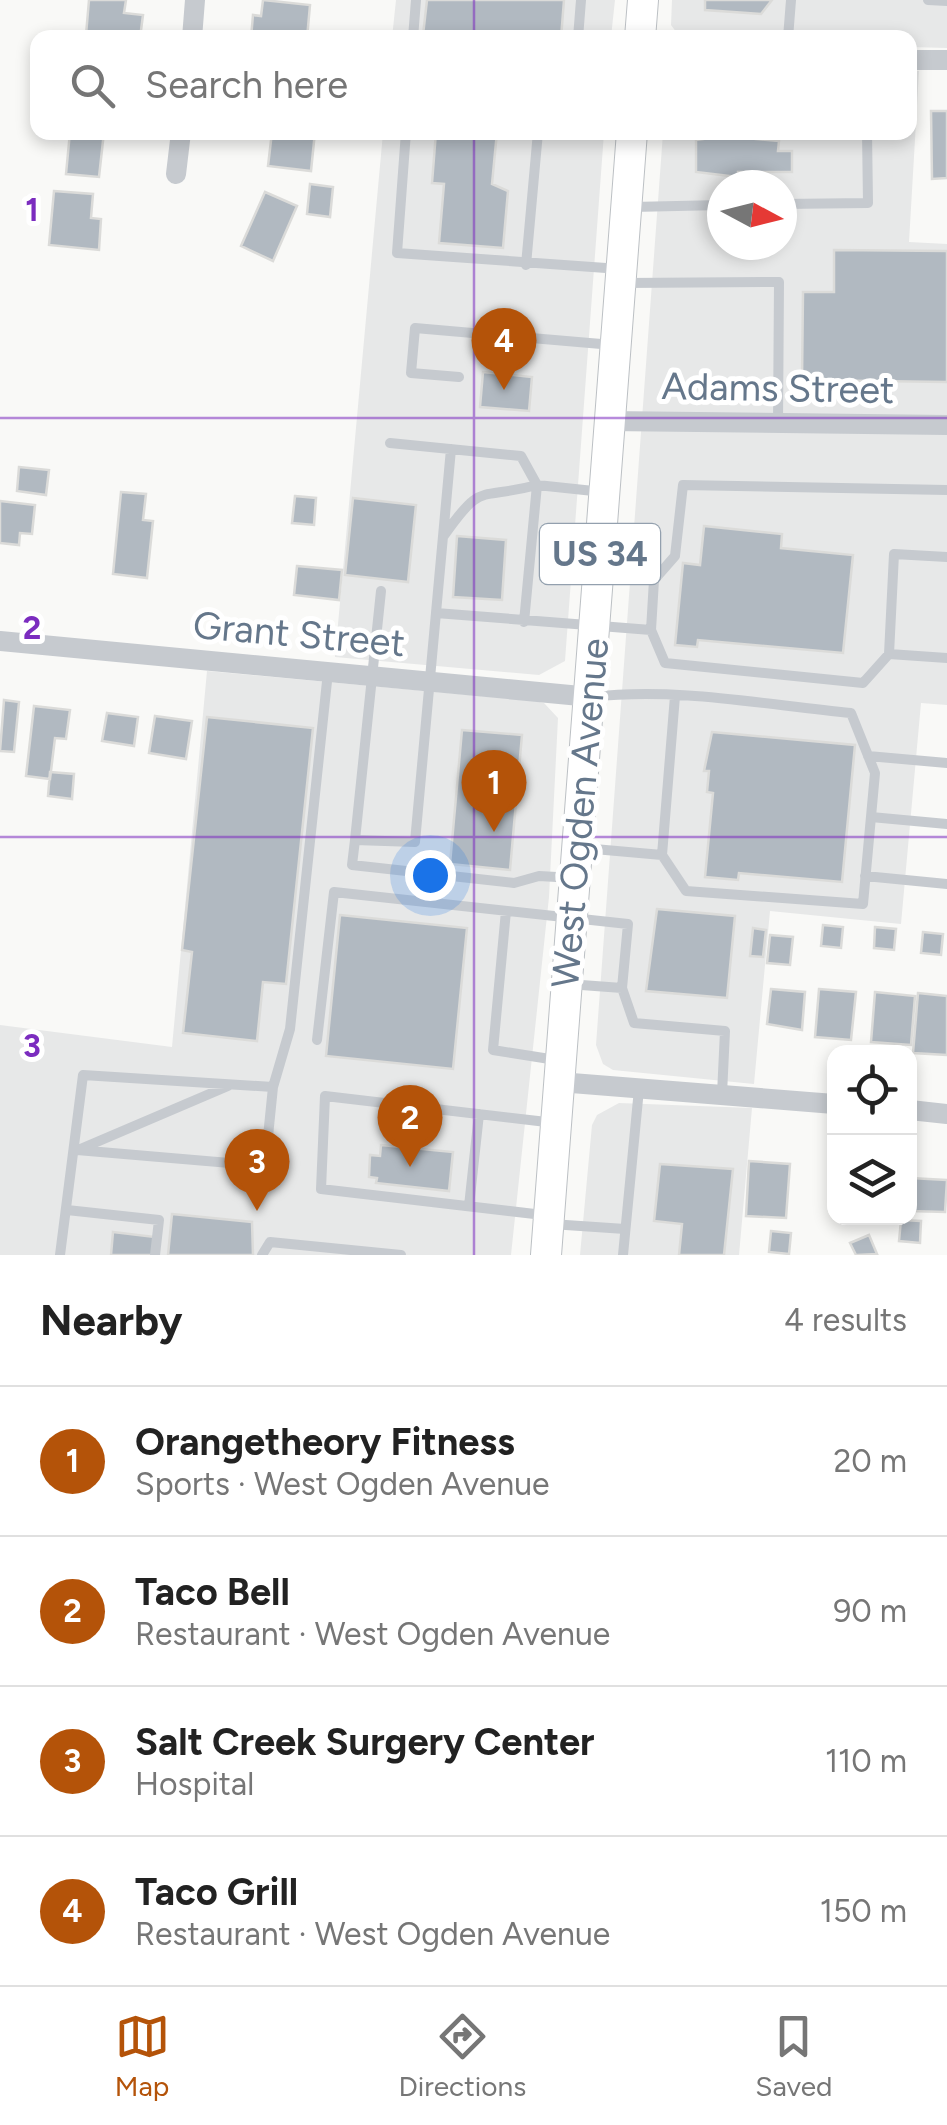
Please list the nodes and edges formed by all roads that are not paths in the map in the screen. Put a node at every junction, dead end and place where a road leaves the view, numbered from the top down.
1 (195, 0) edge
2 (416, 0) edge
3 (581, 0) edge
4 (643, 0) edge
5 (791, 0) edge
6 (928, 0) edge
7 (947, 1) edge
8 (193, 30) edge
9 (414, 30) edge
10 (579, 30) edge
11 (641, 30) edge
12 (789, 30) edge
13 (917, 60) edge
14 (947, 60) edge
15 (181, 140) edge
16 (405, 140) edge
17 (537, 140) edge
18 (631, 140) edge
19 (867, 140) edge
20 (176, 174) dead end
21 (797, 204) edge
22 (707, 206) edge
23 (626, 207) junction
24 (526, 264) junction
25 (620, 276) junction
26 (614, 345) junction
27 (458, 377) dead end
28 (608, 422) junction
29 (778, 424) junction
30 (947, 425) edge
31 (390, 443) dead end
32 (451, 449) junction
33 (537, 485) junction
34 (947, 490) edge
35 (604, 492) junction
36 (442, 538) junction
37 (947, 557) edge
38 (598, 578) junction
39 (654, 580) junction
40 (381, 591) dead end
41 (436, 614) junction
42 (524, 622) junction
43 (595, 627) junction
44 (651, 630) junction
45 (0, 641) edge
46 (889, 654) junction
47 (947, 658) edge
48 (328, 672) junction
49 (372, 676) junction
50 (428, 682) junction
51 (675, 696) junction
52 (590, 697) junction
53 (868, 756) junction
54 (947, 763) edge
55 (871, 817) junction
56 (947, 824) edge
57 (355, 840) junction
58 (578, 848) junction
59 (662, 856) junction
60 (866, 876) junction
61 (576, 878) junction
62 (947, 884) edge
63 (506, 911) junction
64 (572, 918) junction
65 (567, 984) junction
66 (622, 988) junction
67 (317, 1040) dead end
68 (560, 1072) junction
69 (231, 1084) junction
70 (273, 1087) junction
71 (639, 1088) junction
72 (722, 1094) junction
73 (827, 1103) edge
74 (917, 1111) edge
75 (479, 1114) junction
76 (947, 1114) edge
77 (556, 1123) junction
78 (77, 1150) junction
79 (470, 1206) junction
80 (67, 1210) junction
81 (548, 1220) junction
82 (625, 1229) junction
83 (60, 1255) edge
84 (156, 1255) edge
85 (262, 1255) edge
86 (401, 1255) edge
87 (546, 1255) edge
88 (623, 1255) edge

1 - 8 street
2 - 9 lane
3 - 10 lane
4 - 11 main road
5 - 12 lane
6 - 7 lane
13 - 14 street
15 - 20 street
16 - 24 lane
17 - 24 lane
18 - 23 main road, West Ogden Avenue / US 34
19 - 21 lane
22 - 23 lane
23 - 25 main road, West Ogden Avenue / US 34
24 - 25 lane
25 - 26 main road, West Ogden Avenue / US 34
25 - 29 lane
26 - 27 lane
26 - 28 main road, West Ogden Avenue / US 34
28 - 29 street, Adams Street
28 - 35 main road, West Ogden Avenue / US 34
29 - 30 street, Adams Street
31 - 32 lane
32 - 33 lane
32 - 36 lane
33 - 35 lane
33 - 36 lane
33 - 42 lane
34 - 39 lane
35 - 38 main road, West Ogden Avenue / US 34
36 - 41 lane
37 - 46 lane
38 - 39 lane
38 - 43 main road, West Ogden Avenue / US 34
39 - 44 lane
40 - 49 lane
41 - 42 lane
41 - 50 lane
42 - 43 lane
43 - 44 lane
43 - 52 main road, West Ogden Avenue / US 34
44 - 46 lane
45 - 48 street, Grant Street
46 - 47 lane
48 - 49 street, Grant Street
48 - 70 lane
49 - 50 street, Grant Street
49 - 57 lane
50 - 52 street, Grant Street
50 - 57 lane
51 - 52 lane
51 - 53 lane
51 - 59 lane
52 - 58 main road, West Ogden Avenue / US 34
53 - 54 lane
53 - 55 lane
55 - 56 lane
55 - 60 lane
57 - 61 lane
58 - 59 lane
58 - 61 main road, West Ogden Avenue / US 34
59 - 60 lane
60 - 62 lane
61 - 64 main road, West Ogden Avenue / US 34
63 - 64 lane
63 - 67 lane
63 - 68 lane
64 - 65 main road, West Ogden Avenue / US 34
64 - 66 lane
65 - 66 lane
65 - 68 main road, West Ogden Avenue / US 34
66 - 72 lane
68 - 71 street
68 - 77 main road, West Ogden Avenue / US 34
69 - 70 lane
69 - 78 lane
69 - 78 lane
70 - 78 lane
71 - 72 street
71 - 82 lane
72 - 73 street
74 - 76 street
75 - 77 lane
75 - 79 lane
75 - 79 lane
77 - 81 main road, West Ogden Avenue / US 34
78 - 80 lane
79 - 81 lane
80 - 83 lane
80 - 84 lane
81 - 82 lane
81 - 87 main road, West Ogden Avenue / US 34
82 - 88 lane
85 - 86 lane

